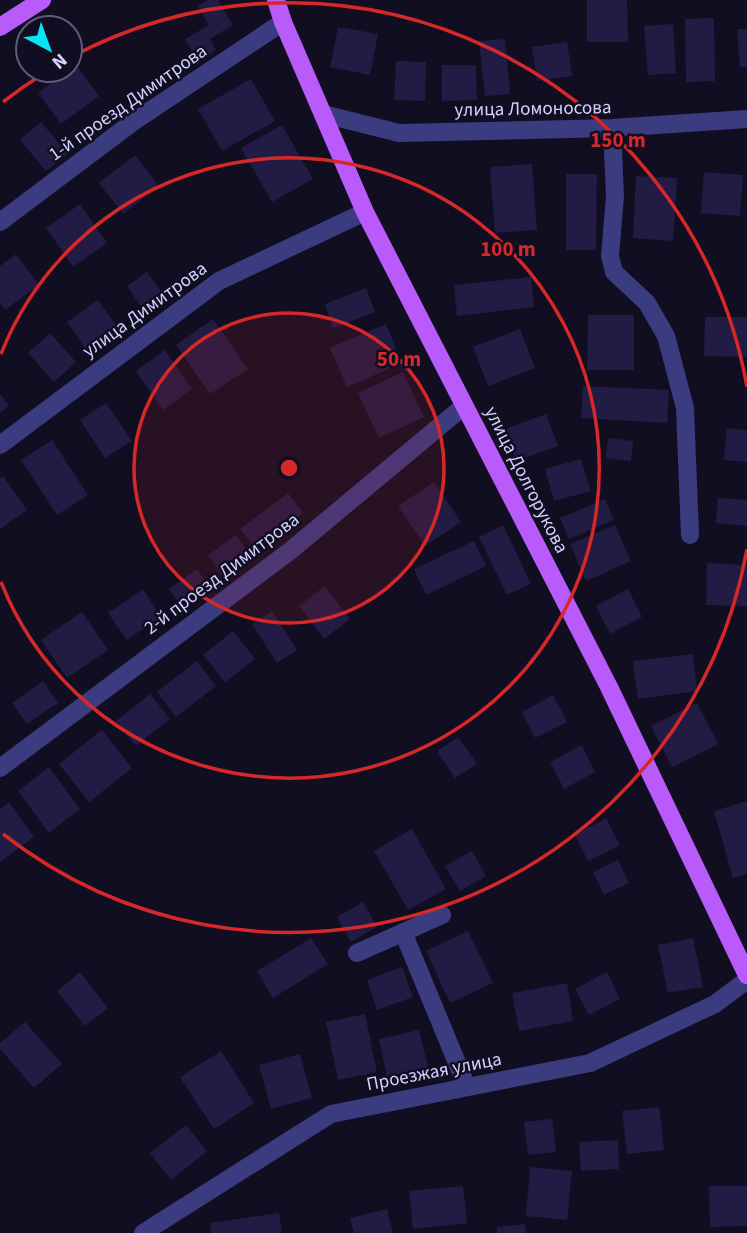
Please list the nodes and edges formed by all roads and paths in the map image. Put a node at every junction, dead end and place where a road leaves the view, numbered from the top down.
1 (42, 0) edge
2 (276, 0) edge
3 (283, 22) junction
4 (0, 27) edge
5 (323, 114) junction
6 (747, 119) edge
7 (612, 128) junction
8 (365, 212) junction
9 (0, 222) edge
10 (464, 406) junction
11 (0, 445) edge
12 (690, 535) dead end
13 (0, 768) edge
14 (442, 915) dead end
15 (402, 932) junction
16 (357, 953) dead end
17 (747, 975) edge
18 (747, 981) edge
19 (467, 1087) junction
20 (143, 1233) edge

1 - 4 main road
2 - 3 main road, улица Долгорукова
3 - 5 main road, улица Долгорукова
3 - 9 street, 1-й проезд Димитрова
5 - 7 street, улица Ломоносова
5 - 8 main road, улица Долгорукова
6 - 7 street, улица Ломоносова
7 - 12 street
8 - 10 main road, улица Долгорукова
8 - 11 street, улица Димитрова
10 - 13 street, 2-й проезд Димитрова
10 - 17 main road, улица Долгорукова
14 - 15 street
15 - 16 street
15 - 19 street
18 - 19 street, Проезжая улица
19 - 20 street, Проезжая улица

